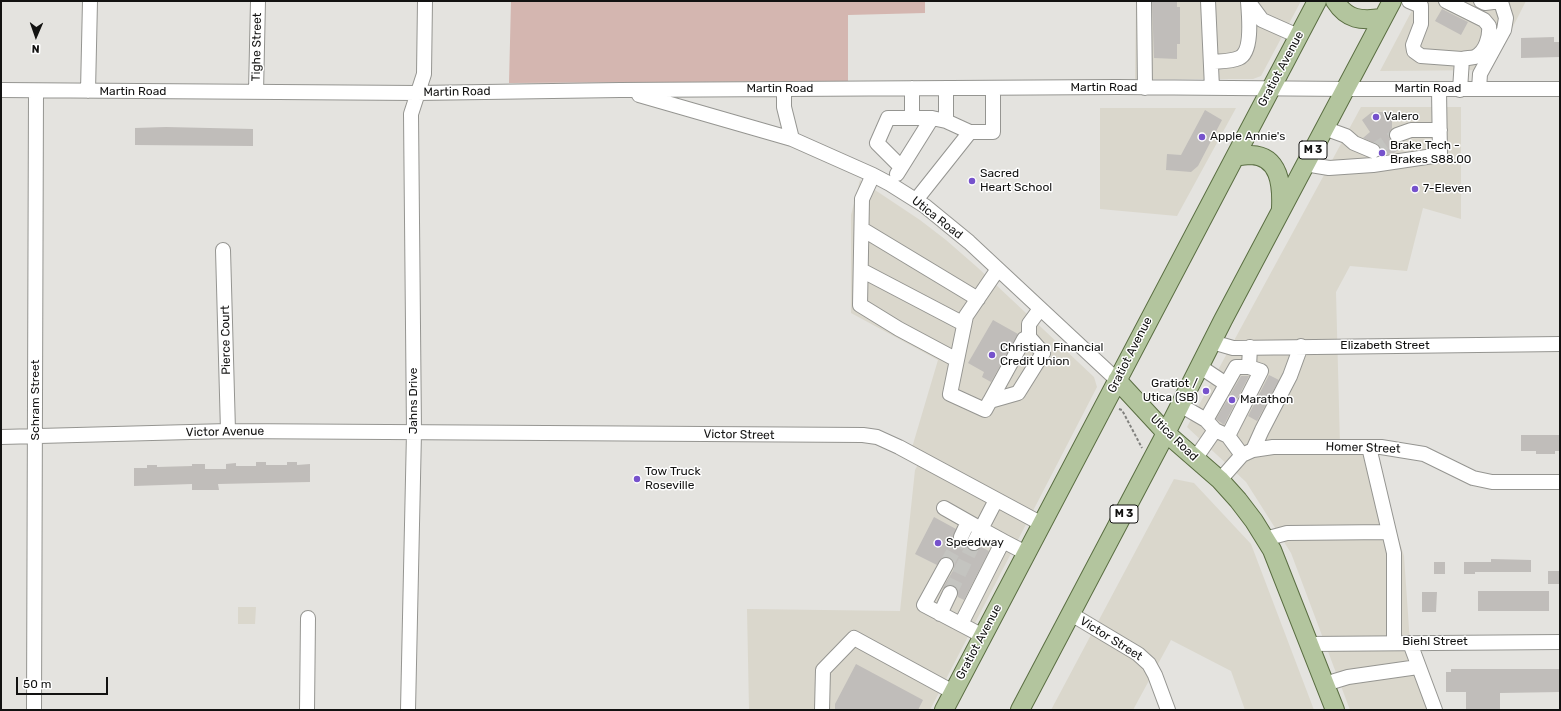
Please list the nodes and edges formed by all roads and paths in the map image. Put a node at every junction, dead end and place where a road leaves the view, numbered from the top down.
1 (90, 1) edge
2 (258, 1) edge
3 (425, 1) edge
4 (1144, 1) edge
5 (1208, 1) edge
6 (1248, 1) edge
7 (1317, 1) edge
8 (1335, 1) edge
9 (1392, 1) edge
10 (1446, 1) edge
11 (1481, 1) edge
12 (1501, 1) edge
13 (1419, 3) edge
14 (1382, 18) junction
15 (1298, 36) junction
16 (1462, 58) junction
17 (1210, 62) junction
18 (912, 88) junction
19 (946, 88) junction
20 (993, 88) junction
21 (1145, 88) junction
22 (1212, 88) junction
23 (784, 89) junction
24 (1270, 89) junction
25 (1345, 89) junction
26 (1479, 89) junction
27 (1560, 89) edge
28 (1, 90) edge
29 (620, 90) junction
30 (1439, 90) junction
31 (1460, 90) junction
32 (36, 91) junction
33 (88, 91) junction
34 (256, 92) junction
35 (417, 93) junction
36 (912, 118) junction
37 (932, 118) junction
38 (946, 121) junction
39 (1324, 128) junction
40 (1440, 130) junction
41 (970, 132) junction
42 (1397, 135) tunnel mouth
43 (792, 138) junction
44 (1373, 151) dead end
45 (1235, 157) junction
46 (1305, 164) junction
47 (901, 167) junction
48 (873, 175) junction
49 (890, 184) junction
50 (916, 200) junction
51 (1281, 211) junction
52 (862, 229) junction
53 (223, 250) dead end
54 (861, 270) junction
55 (998, 270) junction
56 (978, 299) junction
57 (1040, 309) junction
58 (964, 324) junction
59 (1029, 336) junction
60 (1212, 342) junction
61 (1560, 344) edge
62 (1301, 346) junction
63 (1250, 347) junction
64 (957, 360) junction
65 (1199, 366) junction
66 (1249, 367) junction
67 (1117, 380) junction
68 (1226, 384) junction
69 (990, 401) junction
70 (1180, 405) junction
71 (1118, 408) dead end
72 (1211, 425) junction
73 (228, 431) junction
74 (414, 432) junction
75 (1166, 433) junction
76 (1, 436) edge
77 (1228, 436) junction
78 (35, 437) junction
79 (1369, 447) junction
80 (1142, 449) dead end
81 (1248, 452) junction
82 (1196, 459) junction
83 (1220, 480) junction
84 (1560, 482) edge
85 (996, 500) junction
86 (944, 508) dead end
87 (968, 522) junction
88 (1042, 524) junction
89 (981, 528) junction
90 (1389, 532) junction
91 (961, 537) tunnel mouth
92 (1266, 540) junction
93 (1004, 541) junction
94 (974, 543) tunnel mouth
95 (1026, 553) junction
96 (946, 566) tunnel mouth
97 (950, 593) tunnel mouth
98 (940, 614) junction
99 (1071, 614) junction
100 (308, 618) dead end
101 (961, 624) junction
102 (983, 636) junction
103 (1394, 642) junction
104 (1560, 642) edge
105 (1410, 643) junction
106 (1309, 644) junction
107 (1418, 666) junction
108 (1325, 684) junction
109 (953, 692) junction
110 (34, 710) edge
111 (308, 710) edge
112 (408, 710) edge
113 (822, 710) edge
114 (944, 710) edge
115 (1020, 710) edge
116 (1168, 710) edge
117 (1335, 710) edge
118 (1434, 710) edge

1 - 33 street
2 - 34 street, Tighe Street
3 - 35 street, Jahns Drive
4 - 21 street
5 - 17 street
6 - 15 street
6 - 17 street
7 - 15 main road, Gratiot Avenue
8 - 14 main road
9 - 14 main road, M 3
10 - 16 street
11 - 12 street
12 - 26 street
13 - 16 street
14 - 25 main road, M 3
15 - 24 main road, Gratiot Avenue
16 - 31 street
17 - 22 street
18 - 19 street, Martin Road
18 - 23 street, Martin Road
18 - 36 street
19 - 20 street, Martin Road
19 - 38 street
20 - 21 street, Martin Road
20 - 41 street
21 - 22 street, Martin Road
22 - 24 street, Martin Road
23 - 29 street, Martin Road
23 - 43 street
24 - 25 street, Martin Road
24 - 45 main road, Gratiot Avenue
25 - 30 street, Martin Road
25 - 39 main road, M 3
26 - 27 street, Martin Road
26 - 31 street, Martin Road
28 - 32 street, Martin Road
29 - 35 street, Martin Road
29 - 43 street, Utica Road
30 - 31 street, Martin Road
30 - 40 street
32 - 33 street, Martin Road
32 - 78 street, Schram Street
33 - 34 street, Martin Road
34 - 35 street, Martin Road
35 - 74 street, Jahns Drive
36 - 37 street
36 - 47 street
37 - 38 street
37 - 47 street
38 - 41 street
39 - 44 street
39 - 46 main road, M 3
40 - 42 street
40 - 46 street
41 - 50 street
43 - 48 street, Utica Road
45 - 51 main road
45 - 67 main road, Gratiot Avenue
46 - 51 main road, M 3
47 - 49 street
48 - 49 street, Utica Road
48 - 52 street
49 - 50 street, Utica Road
50 - 55 street, Utica Road
51 - 60 main road, M 3
52 - 54 street
52 - 56 street
53 - 73 street, Pierce Court
54 - 58 street
54 - 64 street
55 - 56 street
55 - 57 street, Utica Road
56 - 58 street
57 - 59 street
57 - 67 street, Utica Road
58 - 64 street
59 - 69 street
59 - 69 street
60 - 63 street, Elizabeth Street
60 - 65 main road, M 3
61 - 62 street, Elizabeth Street
62 - 63 street, Elizabeth Street
62 - 81 street
63 - 66 street
64 - 69 street
65 - 68 street
65 - 70 main road, M 3
66 - 68 street
66 - 77 street
67 - 75 main road, Utica Road
67 - 88 main road, Gratiot Avenue
68 - 72 street
70 - 72 street
70 - 75 main road, M 3
71 - 80 path
72 - 77 street
72 - 82 street
73 - 74 street, Victor Avenue
73 - 78 street, Victor Avenue
74 - 85 street, Victor Street
74 - 112 street, Jahns Drive
75 - 82 main road, Utica Road
75 - 99 main road, M 3
76 - 78 street
77 - 81 street
78 - 110 street, Schram Street
79 - 81 street, Homer Street
79 - 84 street, Homer Street
79 - 90 street
81 - 83 street
82 - 83 main road, Utica Road
83 - 92 main road, Utica Road
85 - 88 street, Victor Street
85 - 89 street
86 - 87 street
87 - 89 street
87 - 91 street
88 - 95 main road, Gratiot Avenue
89 - 93 street
89 - 94 street
90 - 92 street
90 - 103 street
92 - 106 main road, Utica Road
93 - 95 street
93 - 101 street
95 - 102 main road, Gratiot Avenue
96 - 98 street
97 - 98 street
98 - 101 street
99 - 115 main road, M 3
99 - 116 street, Victor Street
100 - 111 street
101 - 102 street
102 - 109 main road, Gratiot Avenue
103 - 105 street, Biehl Street
103 - 106 street, Biehl Street
104 - 105 street, Biehl Street
105 - 107 street
106 - 108 main road, Utica Road
107 - 108 street
107 - 118 street
108 - 117 main road, Utica Road
109 - 113 street
109 - 114 main road, Gratiot Avenue

